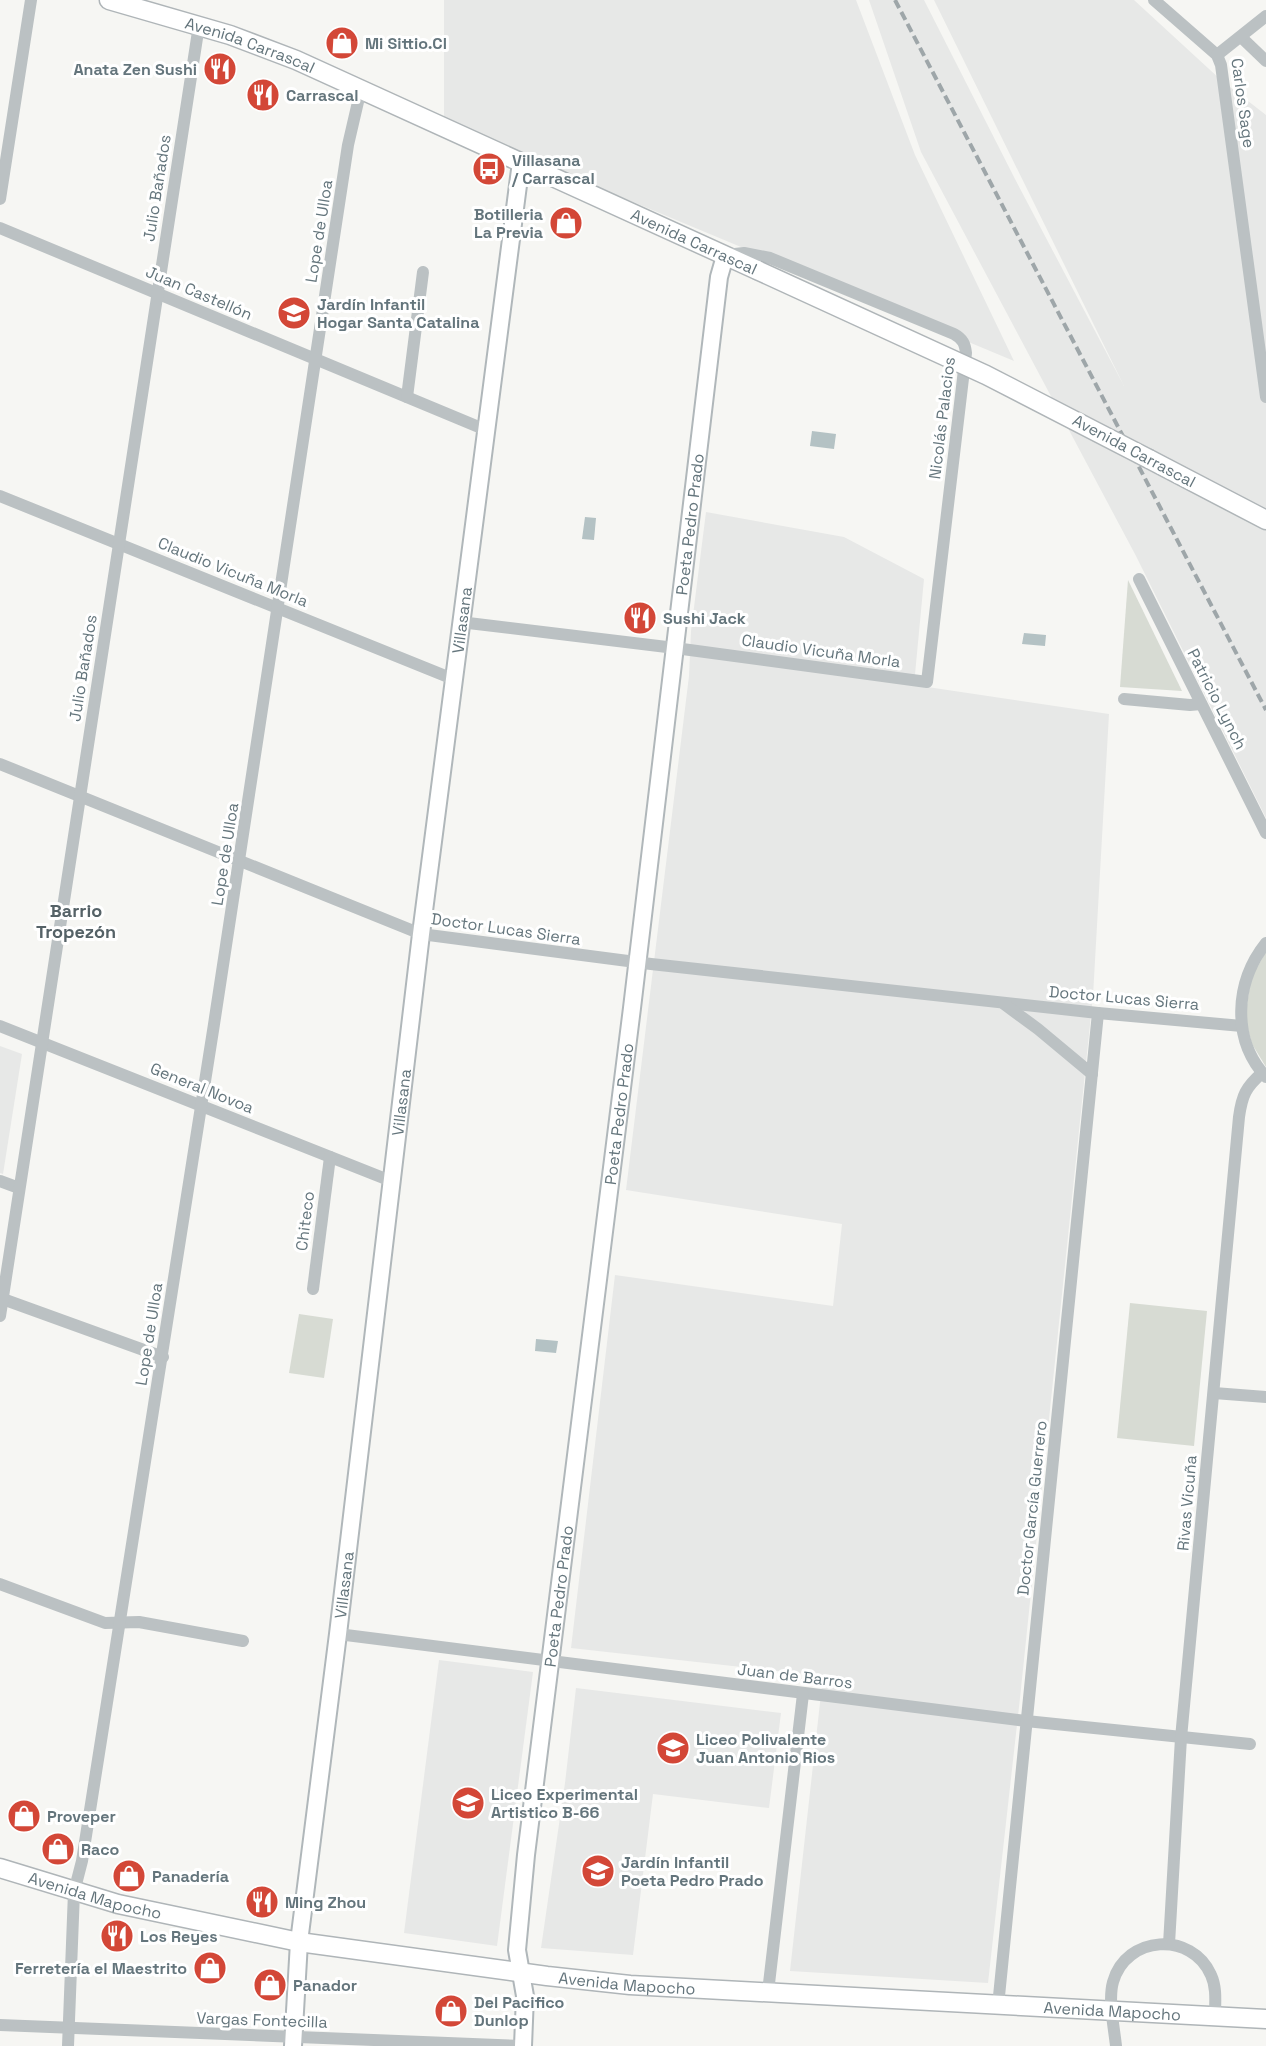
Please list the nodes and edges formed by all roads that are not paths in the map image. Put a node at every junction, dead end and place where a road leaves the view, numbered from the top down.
1 (32, 0) edge
2 (109, 0) edge
3 (1154, 0) edge
4 (129, 3) edge
5 (1266, 16) edge
6 (199, 25) junction
7 (1241, 37) junction
8 (1217, 56) junction
9 (1266, 61) edge
10 (361, 89) junction
11 (521, 162) junction
12 (0, 199) edge
13 (0, 228) edge
14 (725, 256) junction
15 (423, 272) dead end
16 (158, 293) junction
17 (316, 359) junction
18 (407, 397) junction
19 (1266, 397) edge
20 (486, 430) junction
21 (0, 496) edge
22 (1266, 520) edge
23 (119, 544) junction
24 (1139, 579) dead end
25 (278, 608) junction
26 (460, 622) junction
27 (675, 648) junction
28 (453, 679) junction
29 (927, 682) joint
30 (1124, 699) dead end
31 (1201, 704) junction
32 (0, 764) edge
33 (80, 796) junction
34 (1266, 833) edge
35 (241, 860) junction
36 (421, 934) junction
37 (1266, 943) edge
38 (638, 963) junction
39 (1002, 1003) junction
40 (1098, 1013) junction
41 (0, 1026) edge
42 (1242, 1026) junction
43 (42, 1042) junction
44 (1092, 1074) junction
45 (1264, 1075) edge
46 (202, 1106) junction
47 (330, 1157) junction
48 (0, 1181) edge
49 (391, 1181) junction
50 (19, 1188) junction
51 (313, 1289) dead end
52 (1, 1299) edge
53 (0, 1316) edge
54 (162, 1357) junction
55 (1214, 1393) junction
56 (1266, 1397) edge
57 (0, 1584) edge
58 (120, 1624) junction
59 (338, 1634) junction
60 (243, 1641) dead end
61 (551, 1662) junction
62 (803, 1694) junction
63 (1026, 1721) junction
64 (1181, 1738) junction
65 (1250, 1744) dead end
66 (0, 1868) edge
67 (74, 1892) junction
68 (299, 1942) junction
69 (1169, 1944) junction
70 (520, 1972) junction
71 (768, 1992) junction
72 (998, 2006) junction
73 (1113, 2012) junction
74 (1215, 2016) junction
75 (1266, 2019) edge
76 (0, 2025) edge
77 (69, 2028) junction
78 (293, 2042) edge
79 (68, 2046) edge
80 (524, 2046) edge
81 (1116, 2046) edge

1 - 12 street
2 - 4 main road, Avenida Carrascal
3 - 8 street
4 - 6 main road, Avenida Carrascal
5 - 7 street, Carlos Sage
6 - 10 main road, Avenida Carrascal
6 - 16 street, Julio Bañados
7 - 8 street, Carlos Sage
7 - 9 street, Carlos Sage
8 - 19 street, Carlos Sage
10 - 11 main road, Avenida Carrascal
10 - 17 street, Lope de Ulloa
11 - 14 main road, Avenida Carrascal
11 - 20 street, Villasana
13 - 16 street, Juan Castellón
14 - 22 main road, Avenida Carrascal, bridge
14 - 27 street, Poeta Pedro Prado
14 - 29 street, Nicolás Palacios
15 - 18 street
16 - 17 street, Juan Castellón
16 - 23 street, Julio Bañados
17 - 18 street, Juan Castellón
17 - 25 street, Lope de Ulloa
18 - 20 street, Juan Castellón
20 - 26 street, Villasana
21 - 23 street, Claudio Vicuña Morla
23 - 25 street, Claudio Vicuña Morla
23 - 33 street, Julio Bañados
24 - 31 street, Patricio Lynch
25 - 28 street, Claudio Vicuña Morla
25 - 35 street, Lope de Ulloa
26 - 27 street, Claudio Vicuña Morla
26 - 28 street, Villasana
27 - 29 street, Claudio Vicuña Morla
27 - 38 street, Poeta Pedro Prado
28 - 36 street, Villasana
30 - 31 street
31 - 34 street, Patricio Lynch
32 - 33 street, Doctor Lucas Sierra
33 - 35 street, Doctor Lucas Sierra
33 - 43 street, Julio Bañados
35 - 36 street, Doctor Lucas Sierra
35 - 46 street, Lope de Ulloa
36 - 38 street, Doctor Lucas Sierra
36 - 49 street, Villasana
37 - 42 street
38 - 39 street, Doctor Lucas Sierra
38 - 61 street, Poeta Pedro Prado
39 - 40 street, Doctor Lucas Sierra
39 - 44 street, Doctor Lucas Sierra
40 - 42 street, Doctor Lucas Sierra
40 - 44 street, Doctor García Guerrero
41 - 43 street, General Novoa
42 - 45 street
43 - 46 street, General Novoa
43 - 50 street, Julio Bañados
44 - 63 street, Doctor García Guerrero
45 - 55 street, Rivas Vicuña
46 - 47 street, General Novoa
46 - 54 street, Lope de Ulloa
47 - 49 street, General Novoa
47 - 51 street, Chiteco
48 - 50 street
49 - 59 street, Villasana
50 - 52 street, Julio Bañados
52 - 53 street, Julio Bañados
52 - 54 street
54 - 58 street, Lope de Ulloa
55 - 56 street
55 - 64 street, Rivas Vicuña
57 - 58 street
58 - 60 street
58 - 67 street, Lope de Ulloa
59 - 61 street, Juan de Barros
59 - 68 street, Villasana
61 - 62 street, Juan de Barros
61 - 70 street, Poeta Pedro Prado
62 - 63 street, Juan de Barros
62 - 71 street
63 - 64 street, Juan de Barros
63 - 72 street, Doctor García Guerrero
64 - 65 street, Juan de Barros
64 - 69 street, Rivas Vicuña
66 - 67 main road, Avenida Mapocho
67 - 68 main road, Avenida Mapocho
67 - 77 street, Lope de Ulloa
68 - 70 main road, Avenida Mapocho
68 - 78 street, Villasana
69 - 73 street
69 - 74 street
70 - 71 main road, Avenida Mapocho
70 - 80 street, Poeta Pedro Prado
71 - 72 main road, Avenida Mapocho
72 - 73 main road, Avenida Mapocho
73 - 74 main road, Avenida Mapocho
73 - 81 street
74 - 75 main road, Avenida Mapocho
76 - 77 street, Vargas Fontecilla
77 - 78 street, Vargas Fontecilla
77 - 79 street, Lope de Ulloa
78 - 80 street, Vargas Fontecilla

